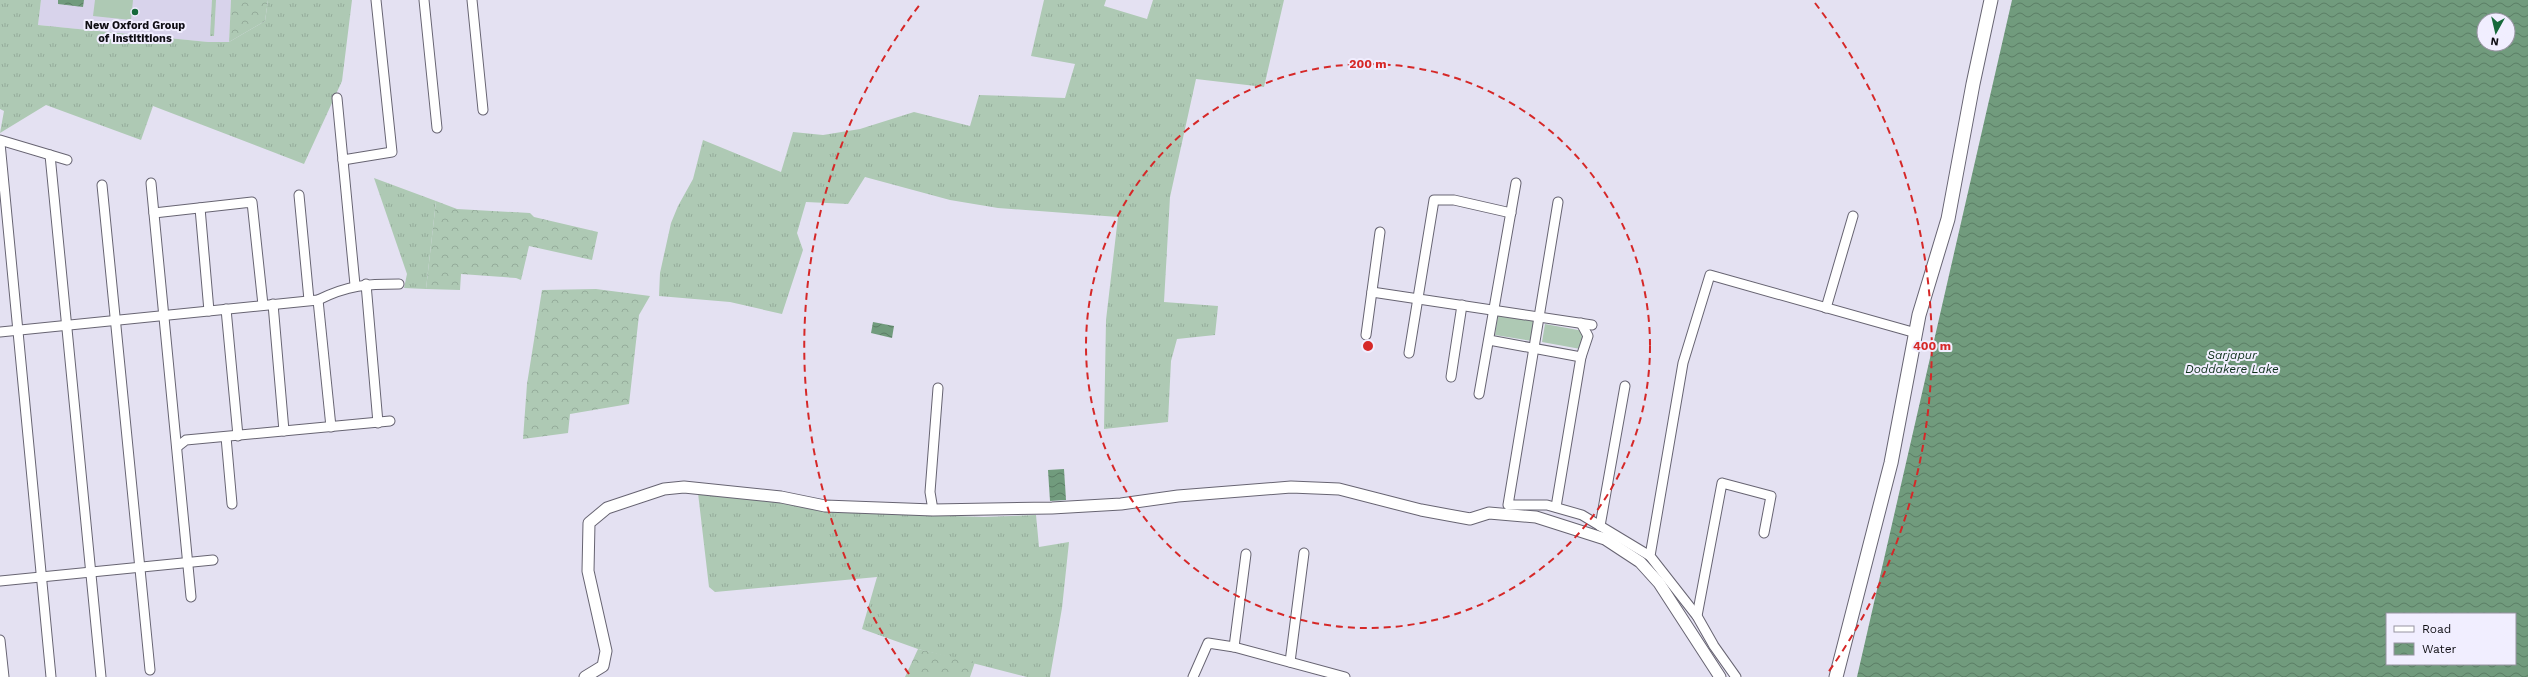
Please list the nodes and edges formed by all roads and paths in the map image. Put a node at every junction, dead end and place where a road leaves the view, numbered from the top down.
1 (376, 0) edge
2 (424, 0) edge
3 (472, 0) edge
4 (1991, 0) edge
5 (337, 98) dead end
6 (483, 110) dead end
7 (437, 128) dead end
8 (0, 141) edge
9 (50, 155) junction
10 (67, 160) dead end
11 (343, 160) junction
12 (151, 184) dead end
13 (1516, 184) dead end
14 (102, 185) dead end
15 (299, 195) dead end
16 (1558, 202) dead end
17 (200, 208) junction
18 (154, 213) junction
19 (1511, 213) junction
20 (1853, 216) dead end
21 (1380, 232) dead end
22 (366, 284) junction
23 (399, 284) dead end
24 (355, 285) junction
25 (1372, 292) junction
26 (1416, 299) junction
27 (314, 300) junction
28 (273, 304) junction
29 (263, 305) junction
30 (1462, 305) junction
31 (1826, 308) junction
32 (226, 309) junction
33 (1494, 310) junction
34 (209, 311) junction
35 (164, 316) junction
36 (1539, 317) junction
37 (115, 320) junction
38 (1581, 323) junction
39 (1592, 325) dead end
40 (67, 326) junction
41 (18, 330) junction
42 (0, 332) edge
43 (1916, 333) junction
44 (1366, 335) dead end
45 (1489, 340) junction
46 (1534, 348) junction
47 (1409, 353) dead end
48 (1581, 357) junction
49 (1451, 377) dead end
50 (1624, 386) dead end
51 (938, 388) dead end
52 (1479, 394) dead end
53 (390, 422) dead end
54 (378, 423) junction
55 (331, 427) junction
56 (284, 431) junction
57 (238, 436) junction
58 (226, 437) junction
59 (177, 448) junction
60 (232, 504) dead end
61 (1556, 508) junction
62 (933, 510) junction
63 (1600, 526) junction
64 (1764, 533) dead end
65 (1246, 554) dead end
66 (1304, 554) dead end
67 (1650, 556) junction
68 (213, 560) dead end
69 (188, 562) junction
70 (140, 567) junction
71 (91, 572) junction
72 (42, 577) junction
73 (0, 581) edge
74 (191, 597) dead end
75 (1697, 616) junction
76 (0, 640) edge
77 (1234, 647) junction
78 (1290, 662) junction
79 (150, 670) dead end
80 (4, 677) edge
81 (52, 677) edge
82 (102, 677) edge
83 (585, 677) edge
84 (1193, 677) edge
85 (1345, 677) edge
86 (1720, 677) edge
87 (1736, 677) edge
88 (1836, 677) edge

1 - 11 street
2 - 7 street
3 - 6 street
4 - 43 main road
5 - 11 street
8 - 9 street
8 - 41 street
9 - 10 street
9 - 40 street
11 - 24 street
12 - 18 street
13 - 19 street
14 - 37 street
15 - 27 street
16 - 36 street
17 - 18 street
17 - 29 street
17 - 34 street
18 - 35 street
19 - 26 street
19 - 33 street
20 - 31 street
21 - 25 street
22 - 23 street
22 - 24 street
22 - 54 street
24 - 27 street
25 - 26 street
25 - 44 street
26 - 30 street
26 - 47 street
27 - 28 street
27 - 55 street
28 - 29 street
28 - 56 street
29 - 32 street
30 - 33 street
30 - 49 street
31 - 43 street
31 - 67 street
32 - 34 street
32 - 57 street
33 - 36 street
33 - 45 street
34 - 35 street
35 - 37 street
35 - 59 street
36 - 38 street
36 - 46 street
37 - 40 street
37 - 70 street
38 - 39 street
38 - 48 street
40 - 41 street
40 - 71 street
41 - 42 street
41 - 72 street
43 - 88 main road
45 - 46 street
45 - 52 street
46 - 48 street
46 - 61 street
48 - 61 street
50 - 63 street
51 - 62 street
53 - 54 street
54 - 55 street
55 - 56 street
56 - 57 street
57 - 58 street
58 - 59 street
58 - 60 street
59 - 69 street
61 - 63 street
62 - 83 street
62 - 86 street
63 - 67 street
64 - 75 street
65 - 77 street
66 - 78 street
67 - 75 street
68 - 69 street
69 - 70 street
69 - 74 street
70 - 71 street
70 - 79 street
71 - 72 street
71 - 82 street
72 - 73 street
72 - 81 street
75 - 87 street
76 - 80 street
77 - 78 street
77 - 84 street
78 - 85 street

